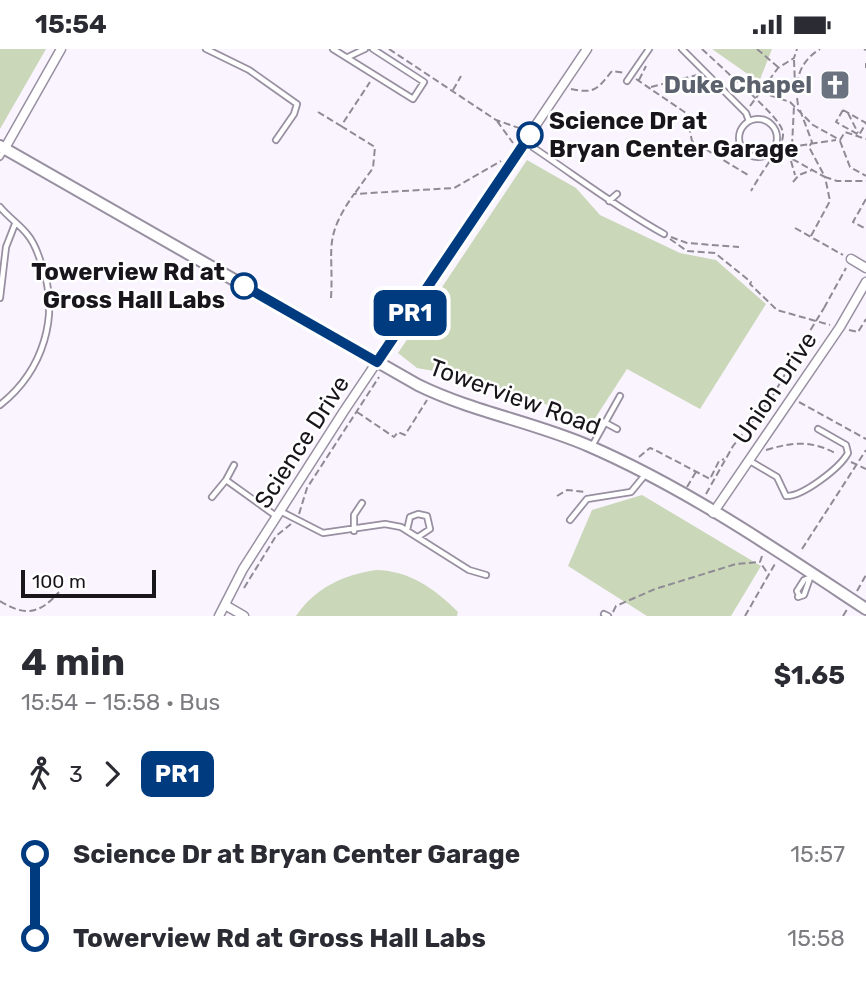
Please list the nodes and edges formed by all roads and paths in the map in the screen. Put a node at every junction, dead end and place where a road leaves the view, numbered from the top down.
1 (61, 49) edge
2 (206, 49) edge
3 (333, 49) edge
4 (365, 49) edge
5 (373, 49) edge
6 (389, 49) edge
7 (587, 49) edge
8 (649, 49) edge
9 (682, 49) edge
10 (702, 49) edge
11 (757, 49) edge
12 (797, 49) edge
13 (820, 49) edge
14 (347, 57) junction
15 (794, 58) junction
16 (866, 63) edge
17 (778, 68) junction
18 (866, 68) edge
19 (704, 72) junction
20 (375, 75) junction
21 (461, 76) dead end
22 (629, 79) junction
23 (742, 86) junction
24 (795, 86) junction
25 (649, 87) junction
26 (570, 89) dead end
27 (452, 91) junction
28 (761, 91) junction
29 (755, 98) junction
30 (793, 104) junction
31 (799, 107) junction
32 (318, 112) dead end
33 (847, 112) junction
34 (746, 113) junction
35 (496, 120) junction
36 (749, 121) junction
37 (866, 123) edge
38 (341, 126) junction
39 (523, 129) dead end
40 (859, 135) junction
41 (866, 137) edge
42 (276, 140) dead end
43 (840, 140) junction
44 (525, 142) junction
45 (811, 142) junction
46 (513, 143) dead end
47 (792, 147) junction
48 (2, 150) edge
49 (777, 152) junction
50 (791, 160) junction
51 (501, 161) dead end
52 (812, 170) junction
53 (748, 175) dead end
54 (866, 176) edge
55 (825, 177) junction
56 (795, 178) junction
57 (866, 181) edge
58 (793, 182) dead end
59 (751, 191) dead end
60 (354, 194) junction
61 (617, 194) dead end
62 (866, 199) edge
63 (609, 201) junction
64 (0, 207) edge
65 (15, 224) junction
66 (795, 228) dead end
67 (866, 229) edge
68 (664, 234) junction
69 (811, 236) junction
70 (739, 247) dead end
71 (851, 259) junction
72 (866, 268) edge
73 (866, 282) edge
74 (0, 298) edge
75 (331, 298) dead end
76 (826, 324) dead end
77 (377, 362) junction
78 (379, 377) dead end
79 (776, 390) junction
80 (432, 392) junction
81 (620, 396) dead end
82 (792, 398) junction
83 (0, 405) edge
84 (356, 411) junction
85 (604, 422) junction
86 (617, 429) dead end
87 (818, 429) dead end
88 (866, 439) edge
89 (592, 447) junction
90 (765, 450) dead end
91 (866, 450) edge
92 (639, 458) dead end
93 (726, 458) junction
94 (845, 459) junction
95 (749, 460) junction
96 (858, 464) junction
97 (234, 465) dead end
98 (866, 469) edge
99 (697, 470) dead end
100 (646, 474) junction
101 (226, 480) junction
102 (687, 487) dead end
103 (212, 497) dead end
104 (704, 498) dead end
105 (362, 503) dead end
106 (279, 513) junction
107 (713, 513) junction
108 (298, 515) dead end
109 (570, 520) dead end
110 (291, 524) dead end
111 (407, 530) junction
112 (354, 531) junction
113 (418, 537) junction
114 (802, 549) dead end
115 (780, 555) junction
116 (762, 556) dead end
117 (760, 562) junction
118 (769, 574) junction
119 (486, 575) dead end
120 (810, 576) junction
121 (242, 591) dead end
122 (59, 592) dead end
123 (799, 596) dead end
124 (0, 601) edge
125 (225, 605) junction
126 (866, 609) edge
127 (608, 615) edge
128 (219, 616) edge
129 (244, 616) edge
130 (745, 616) edge

1 - 48 street
2 - 42 lane
3 - 14 lane
4 - 14 lane
5 - 20 lane
6 - 27 path
7 - 44 street, Science Drive
8 - 22 lane
9 - 19 lane
10 - 23 path
11 - 17 path
12 - 15 path
13 - 24 path
14 - 20 lane
15 - 17 path
15 - 24 path
16 - 18 path
17 - 28 path
19 - 25 path
19 - 34 lane
20 - 38 path
21 - 27 path
22 - 25 path
22 - 26 path
23 - 28 path
23 - 29 path
24 - 31 path
25 - 53 path
27 - 35 path
28 - 29 path
28 - 30 path
29 - 34 path
29 - 49 path
30 - 31 path
30 - 47 path
31 - 43 path
31 - 45 path
32 - 38 path
33 - 37 path
33 - 40 path
33 - 40 path
34 - 36 lane
35 - 39 path
35 - 46 path
36 - 49 lane
36 - 49 lane
37 - 40 path
38 - 60 path
40 - 41 path
40 - 43 path
43 - 45 path
43 - 54 path
44 - 63 lane
44 - 77 street, Science Drive
45 - 47 path
45 - 55 path
47 - 49 path
48 - 77 street, Towerview Road
49 - 50 path
49 - 59 path
50 - 52 path
50 - 56 path
51 - 60 path
52 - 55 path
52 - 56 path
55 - 57 path
55 - 69 path
56 - 58 path
60 - 75 path
61 - 63 lane
62 - 67 path
63 - 68 lane
64 - 65 lane
65 - 74 lane
65 - 83 lane
66 - 69 path
68 - 70 path
68 - 76 path
69 - 71 path
71 - 72 street
71 - 79 path, bridge
73 - 82 street, Union Drive
77 - 80 street, Towerview Road
77 - 106 street, Science Drive
78 - 84 path
79 - 82 path
79 - 93 path
80 - 84 path
80 - 89 street, Towerview Road
81 - 85 lane
82 - 88 path
82 - 95 street, Union Drive
84 - 108 path
85 - 86 lane
85 - 89 lane
87 - 94 lane
89 - 100 street, Towerview Road
90 - 94 path
91 - 96 path
92 - 93 path
93 - 104 path
94 - 95 lane
94 - 96 path
95 - 107 street, Union Drive
96 - 98 path
96 - 114 path
97 - 101 lane
99 - 102 path, bridge
100 - 107 street, Towerview Road
100 - 109 lane
101 - 103 lane
101 - 106 lane
105 - 112 lane
106 - 112 lane
106 - 125 street, Science Drive
107 - 115 street, Towerview Road
110 - 121 path
111 - 112 lane
111 - 113 lane
111 - 113 lane
113 - 119 lane
115 - 118 path
115 - 120 street, Towerview Road
116 - 117 path
117 - 118 path
117 - 127 path
118 - 130 path
120 - 123 lane
120 - 126 street, Towerview Road
122 - 124 path
125 - 128 street, Science Drive
125 - 129 street

